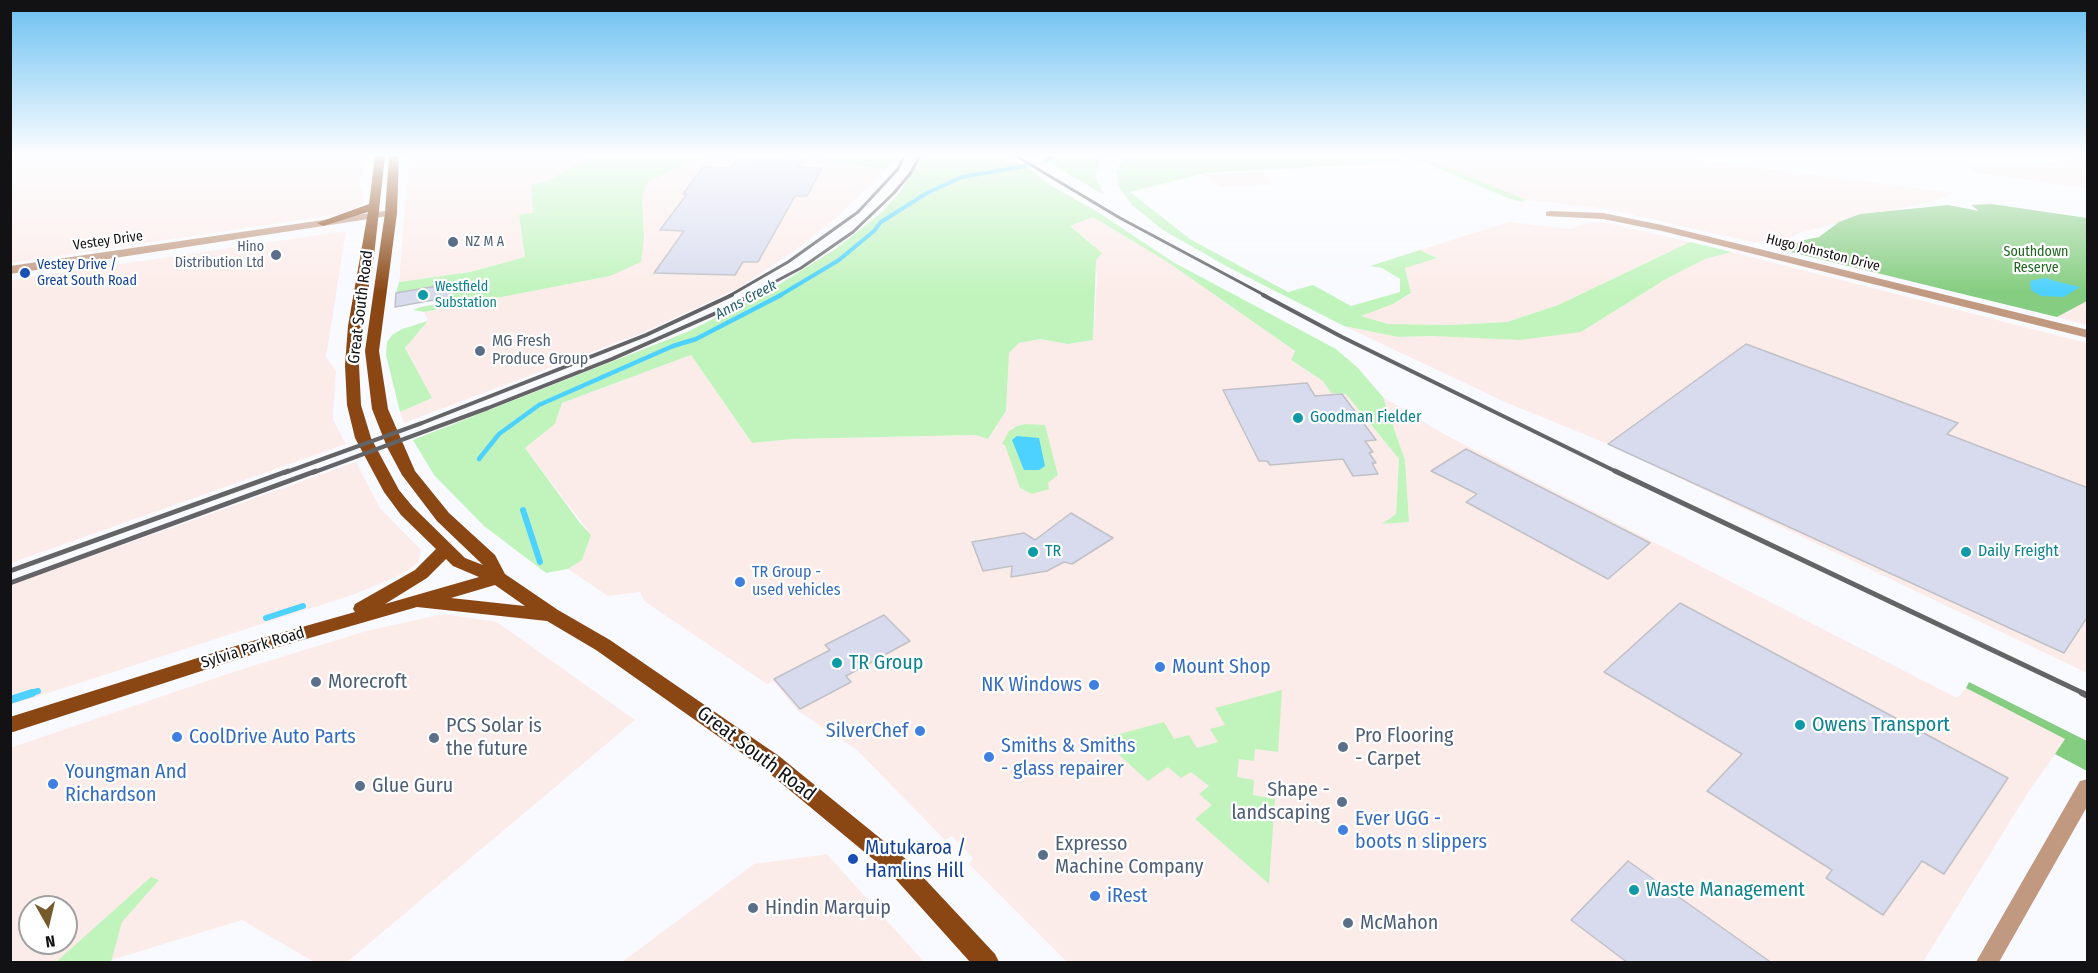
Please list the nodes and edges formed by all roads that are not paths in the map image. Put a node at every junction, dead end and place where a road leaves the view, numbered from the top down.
1 (374, 201) edge
2 (392, 201) edge
3 (1550, 214) dead end
4 (372, 215) junction
5 (391, 216) junction
6 (281, 231) junction
7 (10, 270) edge
8 (2088, 334) edge
9 (445, 550) junction
10 (498, 578) junction
11 (408, 602) junction
12 (551, 615) junction
13 (338, 623) junction
14 (10, 725) edge
15 (2087, 787) edge
16 (986, 963) edge
17 (1987, 963) edge

1 - 4 main road, Great South Road
2 - 5 main road, Great South Road
3 - 8 street, Hugo Johnston Drive
4 - 5 street, Vestey Drive
4 - 6 street, Vestey Drive
4 - 6 street, Vestey Drive
4 - 9 main road, Great South Road
5 - 10 main road, Great South Road
6 - 7 street, Vestey Drive
9 - 10 main road, Great South Road
9 - 13 main road
10 - 11 main road, Sylvia Park Road
10 - 12 main road, Great South Road
11 - 12 main road
11 - 13 main road, Sylvia Park Road
12 - 16 main road, Great South Road
13 - 14 main road, Sylvia Park Road
15 - 17 street

